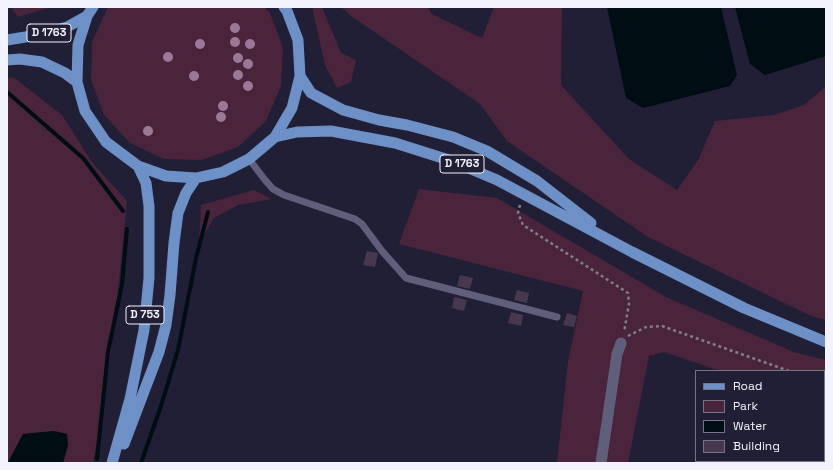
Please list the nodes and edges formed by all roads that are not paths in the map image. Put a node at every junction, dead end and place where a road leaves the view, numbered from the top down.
1 (284, 7) edge
2 (90, 12) edge
3 (7, 40) edge
4 (7, 60) edge
5 (300, 76) junction
6 (77, 82) junction
7 (274, 137) junction
8 (249, 159) junction
9 (138, 166) junction
10 (196, 178) junction
11 (632, 252) junction
12 (558, 317) dead end
13 (826, 342) edge
14 (621, 343) road end
15 (112, 463) edge
16 (116, 463) edge
17 (600, 463) edge

1 - 5 main road
2 - 3 main road, D 1763
2 - 6 main road
4 - 6 main road, D 1763
5 - 7 main road
5 - 11 main road, D 1763
6 - 9 main road
7 - 8 main road
7 - 11 main road, D 1763
8 - 10 main road
8 - 12 lane
9 - 10 main road
9 - 15 main road, D 753
10 - 16 main road, D 753
11 - 13 main road, D 1763
14 - 17 street

